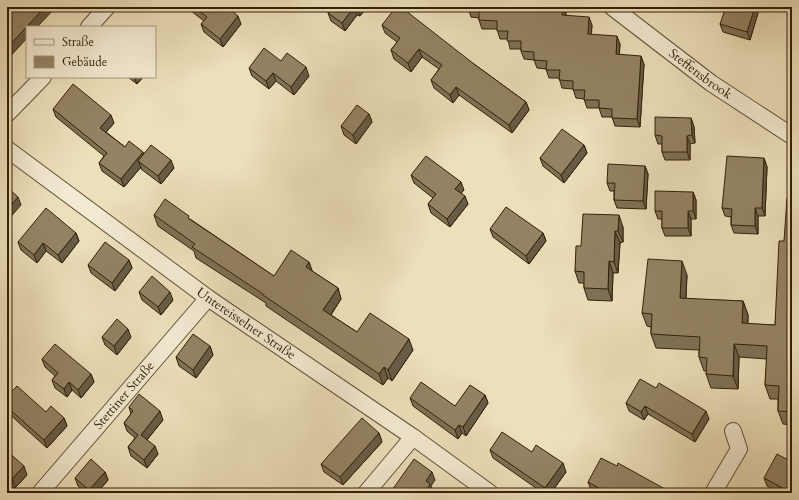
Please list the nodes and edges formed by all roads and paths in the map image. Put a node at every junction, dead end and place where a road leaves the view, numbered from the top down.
1 (107, 7) edge
2 (612, 7) edge
3 (90, 26) edge
4 (42, 78) edge
5 (7, 114) edge
6 (792, 136) edge
7 (7, 149) edge
8 (208, 298) junction
9 (733, 431) dead end
10 (413, 437) junction
11 (40, 493) edge
12 (366, 493) edge
13 (490, 493) edge
14 (713, 493) edge

1 - 3 street
2 - 6 street, Steffensbrook
4 - 5 street
7 - 8 street, Untereisselner Straße
8 - 10 street, Untereisselner Straße
8 - 11 street, Stettiner Straße
9 - 14 street
10 - 12 street
10 - 13 street, Untereisselner Straße

